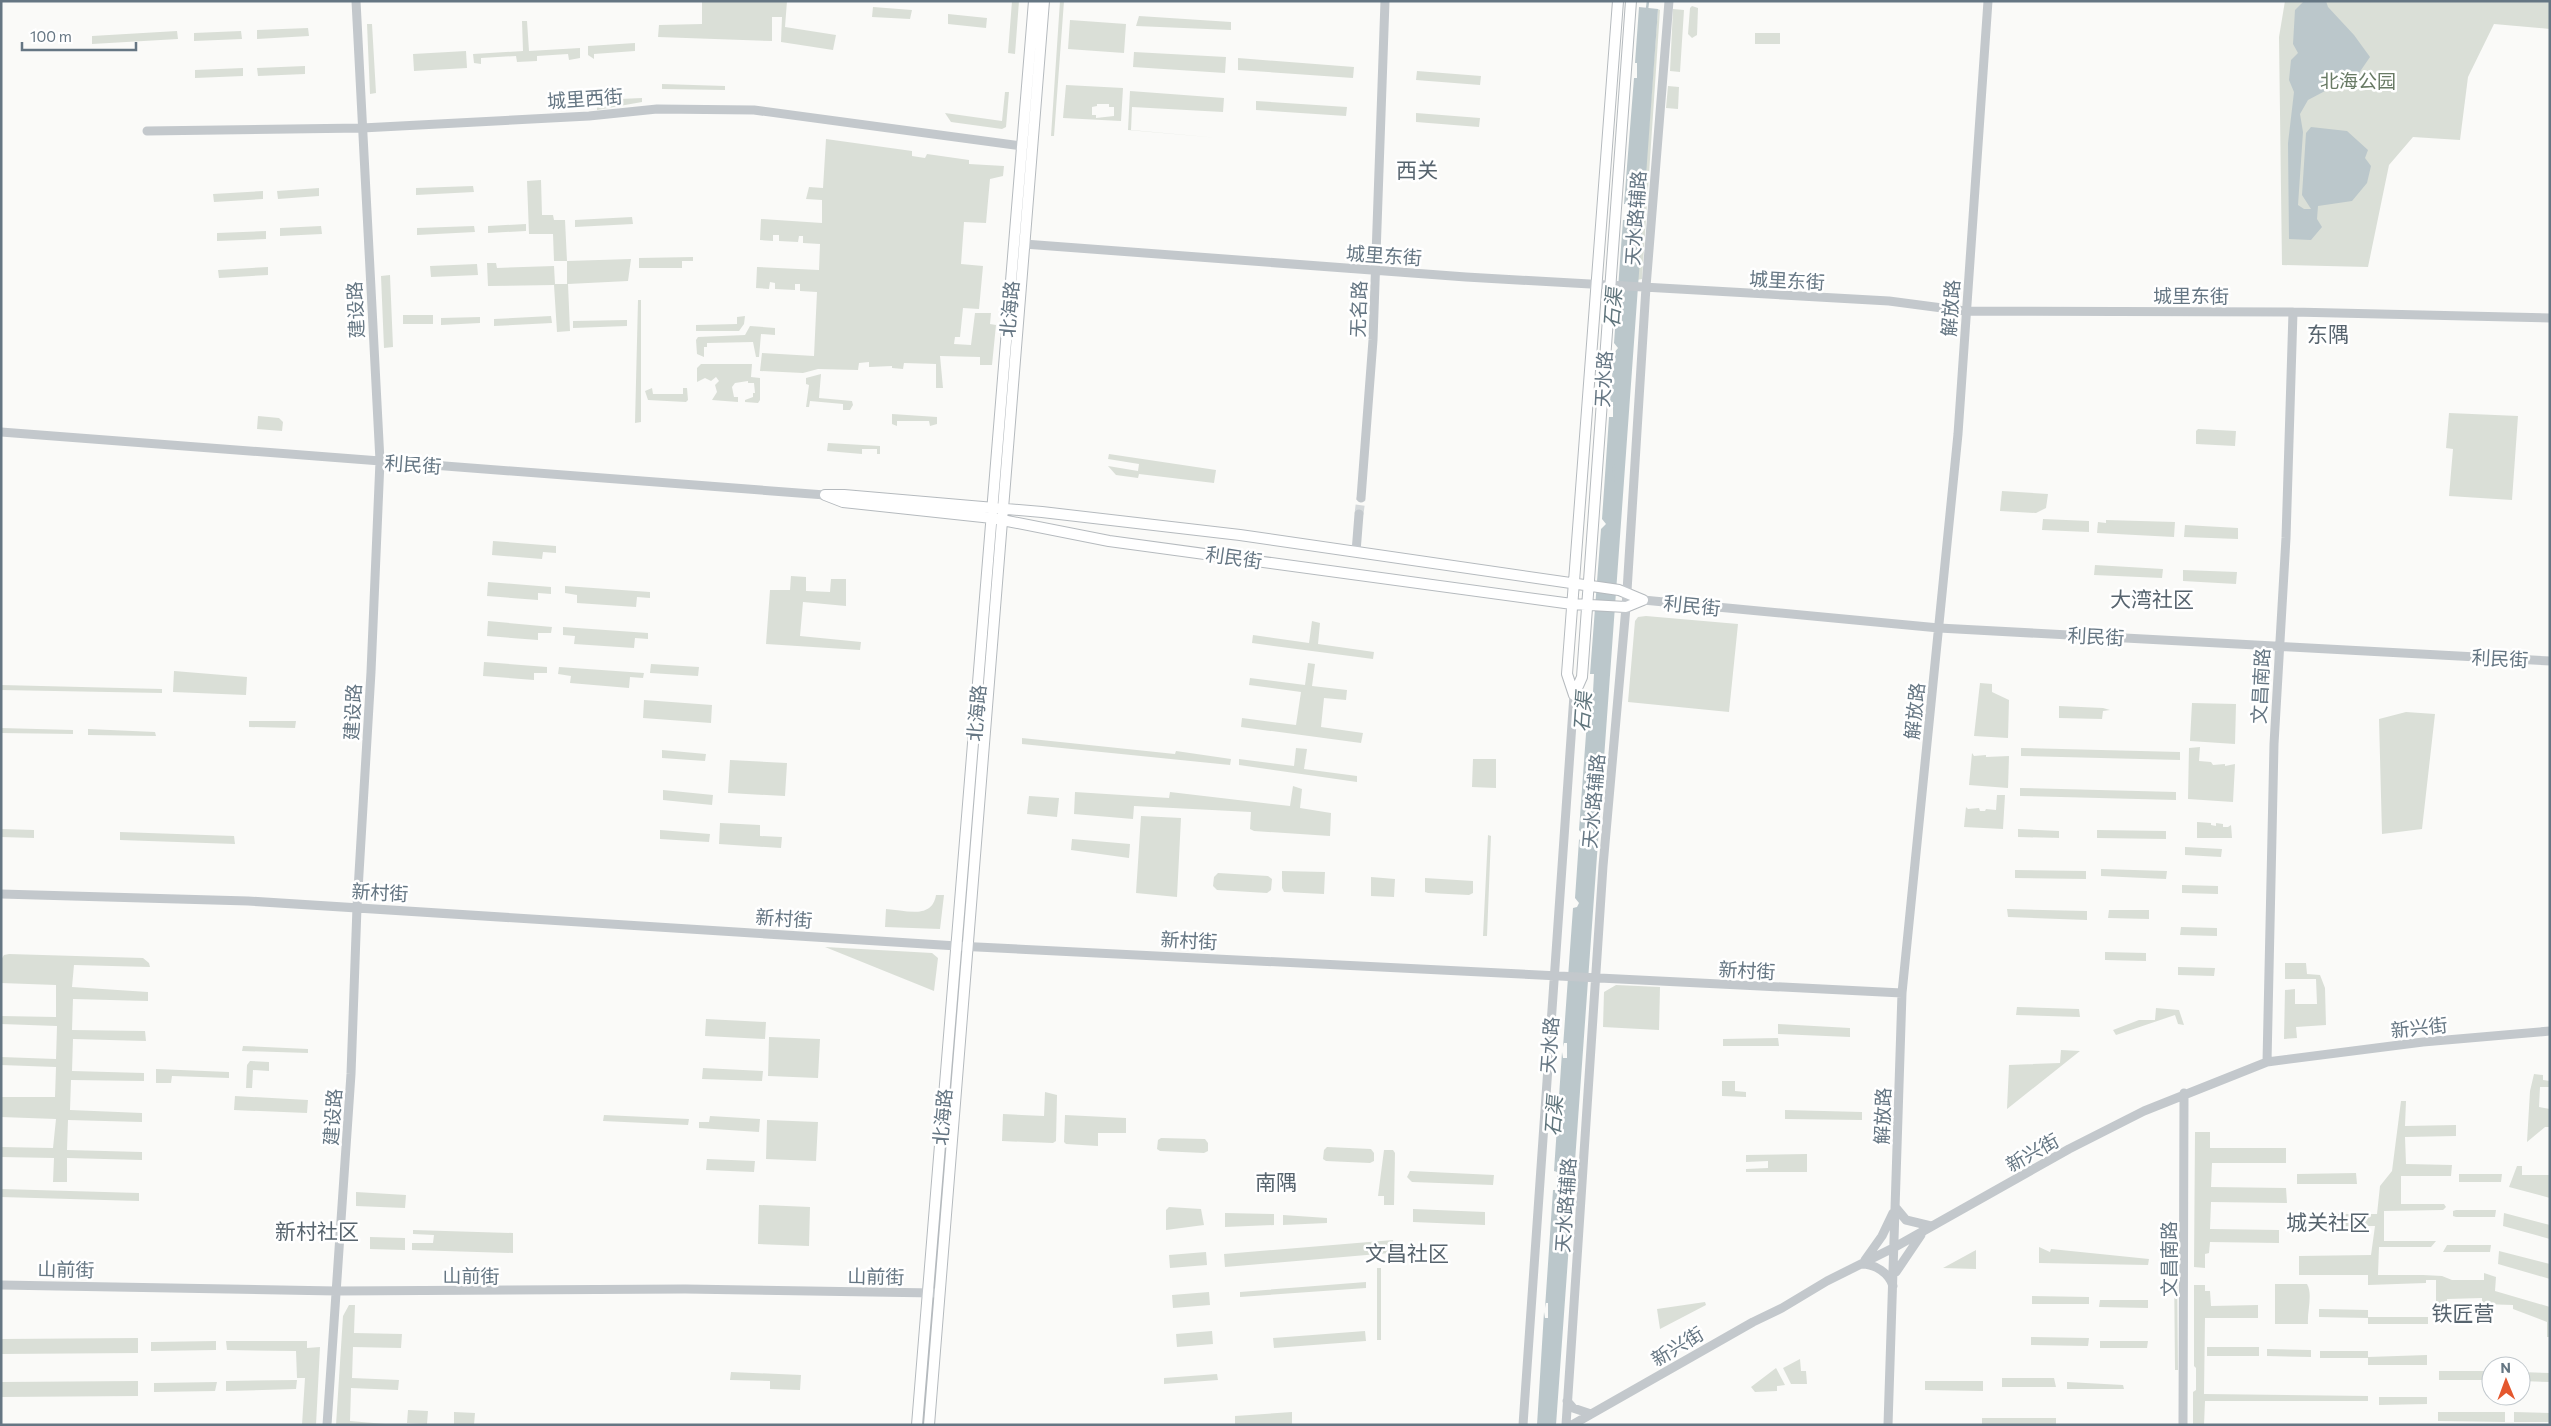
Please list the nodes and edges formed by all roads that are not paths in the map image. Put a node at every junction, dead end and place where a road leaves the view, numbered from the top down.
1 (356, 1) edge
2 (1034, 1) edge
3 (1044, 1) edge
4 (1385, 1) edge
5 (1618, 1) edge
6 (1631, 1) edge
7 (1669, 1) edge
8 (1988, 1) edge
9 (362, 128) junction
10 (147, 131) dead end
11 (1022, 146) junction
12 (1024, 244) junction
13 (1376, 270) junction
14 (1597, 285) junction
15 (1613, 286) junction
16 (1641, 287) junction
17 (1965, 311) junction
18 (2293, 312) junction
19 (2550, 318) edge
20 (1, 432) edge
21 (380, 461) junction
22 (826, 495) joint
23 (1361, 498) tunnel mouth
24 (998, 514) junction
25 (1359, 514) tunnel mouth
26 (1356, 552) junction
27 (1574, 584) junction
28 (1593, 588) junction
29 (1622, 591) junction
30 (1643, 600) junction
31 (1572, 604) junction
32 (1591, 604) junction
33 (1622, 607) junction
34 (1938, 628) junction
35 (2278, 646) junction
36 (2550, 661) edge
37 (1574, 695) junction
38 (1, 894) edge
39 (357, 907) junction
40 (968, 945) junction
41 (956, 946) junction
42 (1554, 974) junction
43 (1594, 977) junction
44 (1902, 994) junction
45 (2550, 1031) edge
46 (2267, 1062) junction
47 (2184, 1093) junction
48 (1896, 1207) junction
49 (1929, 1228) junction
50 (1895, 1247) junction
51 (1861, 1264) junction
52 (1893, 1282) junction
53 (1, 1285) edge
54 (336, 1291) junction
55 (928, 1293) junction
56 (940, 1293) junction
57 (1568, 1401) junction
58 (1591, 1414) junction
59 (327, 1425) edge
60 (917, 1425) edge
61 (929, 1425) edge
62 (1523, 1425) edge
63 (1566, 1425) edge
64 (1572, 1425) edge
65 (1888, 1425) edge
66 (2183, 1425) edge

1 - 9 street, 建设路
2 - 11 main road, 北海路
3 - 12 main road, 北海路
4 - 13 street, 无名路
5 - 14 main road, 天水路
6 - 15 main road, 天水路
7 - 16 street, 天水路辅路
8 - 17 street, 解放路
9 - 10 street, 城里西街
9 - 11 street, 城里西街
9 - 21 street, 建设路
11 - 24 main road, 北海路
12 - 13 street, 城里东街
12 - 24 main road, 北海路
13 - 14 street, 城里东街
13 - 23 street, 无名路
14 - 15 street, 城里东街
14 - 27 main road, 天水路
15 - 16 street, 城里东街
15 - 28 main road, 天水路
16 - 17 street, 城里东街
16 - 29 street, 天水路辅路
17 - 18 street, 城里东街
17 - 34 street, 解放路
18 - 19 street, 城里东街
18 - 35 street, 文昌南路
20 - 21 street, 利民街
21 - 22 street, 利民街
21 - 39 street, 建设路
22 - 24 main road, 利民街
24 - 26 main road, 利民街
24 - 31 main road, 利民街
24 - 40 main road, 北海路
24 - 41 main road, 北海路
25 - 26 street
26 - 27 main road, 利民街
27 - 28 main road, 利民街
27 - 31 main road, 天水路
28 - 29 main road, 利民街
28 - 32 main road, 天水路
29 - 30 main road, 利民街
29 - 33 street, 天水路辅路
30 - 33 main road, 利民街
30 - 34 street, 利民街
31 - 32 main road, 利民街
31 - 37 main road, 天水路
32 - 33 main road, 利民街
32 - 37 main road, 天水路
33 - 43 street, 天水路辅路
34 - 35 street, 利民街
34 - 44 street, 解放路
35 - 36 street, 利民街
35 - 46 street, 文昌南路
37 - 42 street, 天水路
38 - 39 street, 新村街
39 - 41 street, 新村街
39 - 54 street, 建设路
40 - 41 street, 新村街
40 - 42 street, 新村街
40 - 56 main road, 北海路
41 - 55 main road, 北海路
42 - 43 street, 新村街
42 - 62 street, 天水路
43 - 44 street, 新村街
43 - 57 street, 天水路辅路
44 - 48 street, 解放路
45 - 46 street, 新兴街
46 - 47 street, 新兴街
47 - 49 street, 新兴街
47 - 66 street, 文昌南路
48 - 49 street
48 - 50 street, 解放路
48 - 51 street
49 - 50 street, 新兴街
49 - 52 street
50 - 51 street, 新兴街
50 - 52 street, 解放路
51 - 52 street
51 - 58 street, 新兴街
52 - 65 street, 解放路
53 - 54 street, 山前街
54 - 55 street, 山前街
54 - 59 street, 建设路
55 - 56 street, 山前街
55 - 60 main road, 北海路
56 - 61 main road, 北海路
57 - 58 street
57 - 63 street, 天水路辅路
58 - 64 street, 新兴街

